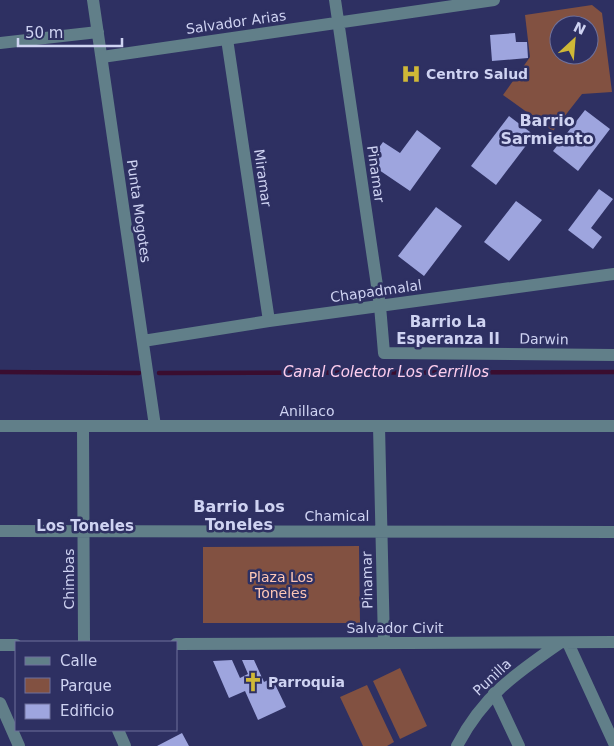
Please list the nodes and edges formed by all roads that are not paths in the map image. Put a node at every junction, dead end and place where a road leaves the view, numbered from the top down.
1 (93, 0) edge
2 (335, 0) edge
3 (494, 0) edge
4 (339, 23) junction
5 (98, 32) junction
6 (227, 39) junction
7 (0, 43) edge
8 (102, 57) junction
9 (614, 274) edge
10 (380, 306) junction
11 (269, 321) junction
12 (142, 341) junction
13 (384, 353) joint
14 (614, 355) edge
15 (0, 426) edge
16 (83, 426) junction
17 (155, 426) junction
18 (379, 426) junction
19 (614, 426) edge
20 (0, 531) edge
21 (84, 531) junction
22 (381, 531) junction
23 (614, 532) edge
24 (84, 641) edge
25 (614, 642) edge
26 (384, 643) junction
27 (564, 643) junction
28 (178, 644) edge
29 (0, 645) edge
30 (15, 645) edge
31 (494, 693) junction
32 (0, 703) edge
33 (118, 731) edge
34 (614, 742) edge
35 (19, 746) edge
36 (125, 746) edge
37 (457, 746) edge
38 (519, 746) edge

1 - 5 street, Punta Mogotes
2 - 4 street, Pinamar
3 - 4 street, Salvador Arias
4 - 6 street, Salvador Arias
4 - 10 street, Pinamar
5 - 7 street
5 - 8 street, Punta Mogotes
6 - 8 street, Salvador Arias
6 - 11 street, Miramar
8 - 12 street, Punta Mogotes
9 - 10 street, Chapadmalal
10 - 11 street, Chapadmalal
10 - 13 street, Pinamar
11 - 12 street, Chapadmalal
12 - 17 street, Punta Mogotes
13 - 14 street, Darwin
15 - 16 street, Anillaco
16 - 17 street, Anillaco
16 - 21 street, Chimbas
17 - 18 street, Anillaco
18 - 19 street, Anillaco
18 - 22 street, Pinamar
20 - 21 street, Chamical
21 - 22 street, Chamical
21 - 24 street, Chimbas
22 - 23 street, Chamical
22 - 26 street, Pinamar
25 - 27 street, Salvador Civit
26 - 27 street, Salvador Civit
26 - 28 street, Salvador Civit
27 - 31 street, Punilla
27 - 34 street
29 - 30 street
31 - 37 street, Punilla
31 - 38 street
32 - 35 street
33 - 36 street

